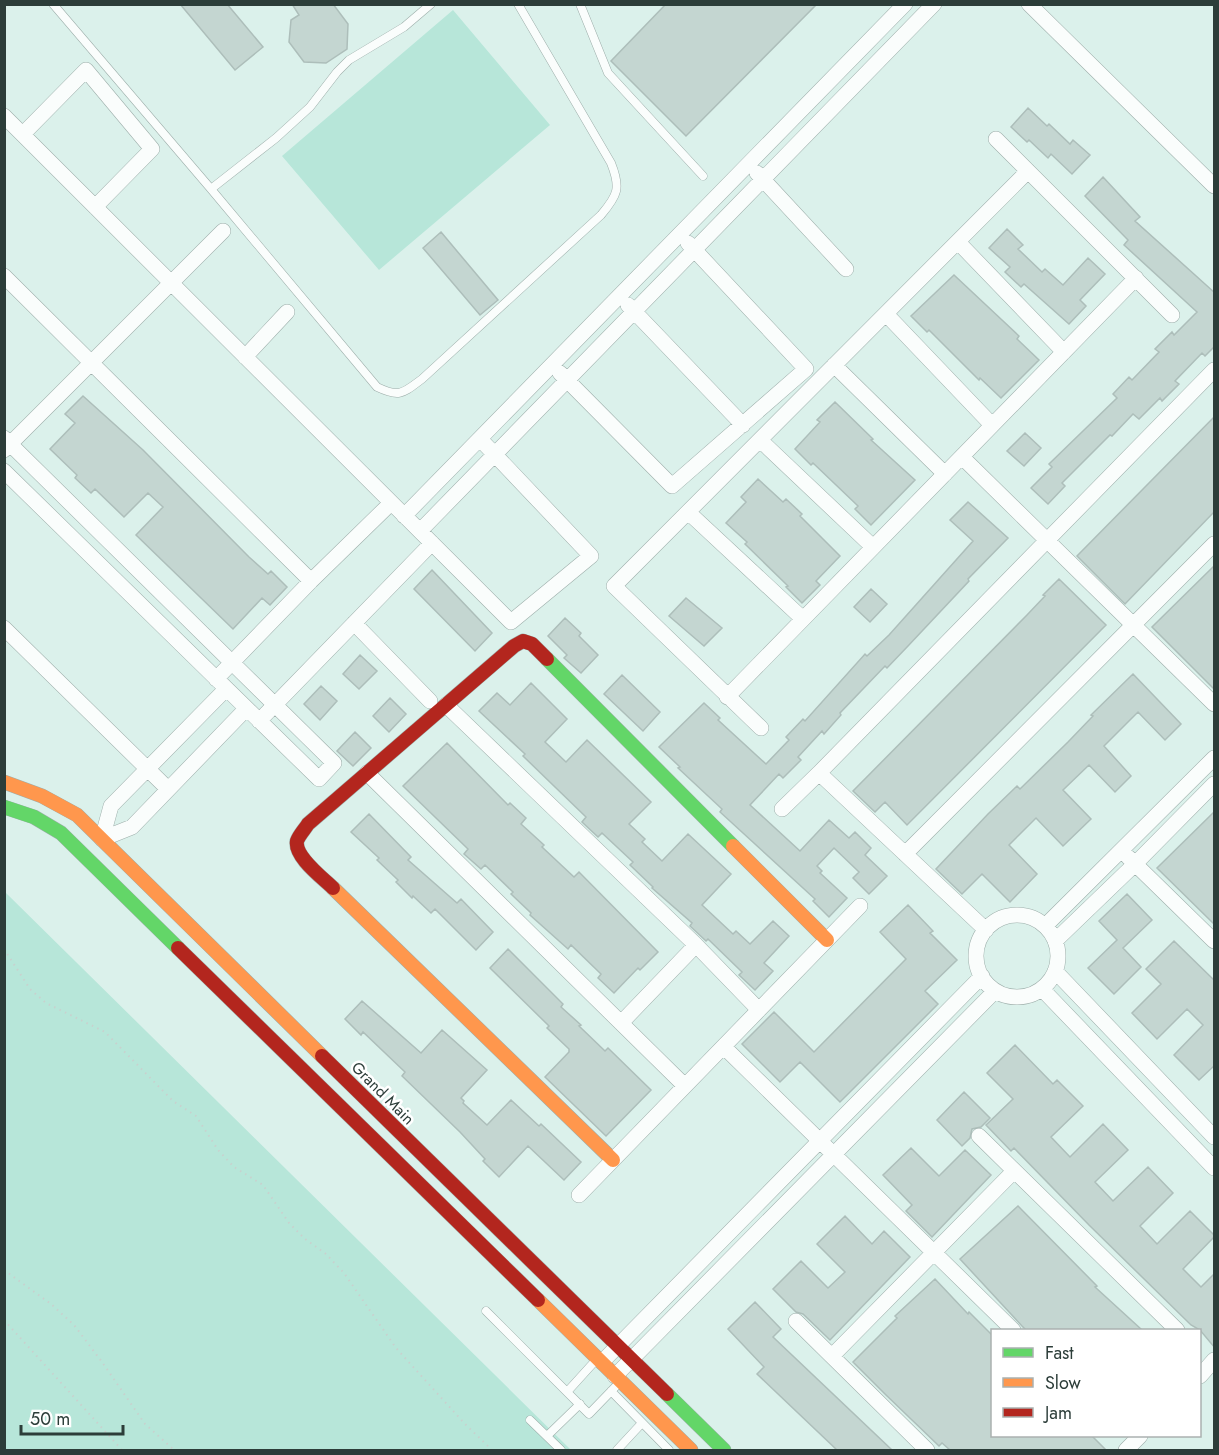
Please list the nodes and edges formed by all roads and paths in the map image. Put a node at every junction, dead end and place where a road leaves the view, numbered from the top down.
1 (53, 4) edge
2 (431, 4) edge
3 (518, 4) edge
4 (580, 4) edge
5 (905, 4) edge
6 (934, 4) edge
7 (1029, 4) edge
8 (892, 18) junction
9 (908, 31) junction
10 (818, 93) junction
11 (833, 108) junction
12 (4, 116) edge
13 (22, 134) junction
14 (996, 139) dead end
15 (748, 165) junction
16 (1028, 171) junction
17 (704, 176) dead end
18 (763, 180) junction
19 (1215, 186) edge
20 (211, 189) junction
21 (95, 207) junction
22 (223, 231) dead end
23 (680, 235) junction
24 (957, 242) junction
25 (694, 250) junction
26 (846, 269) dead end
27 (4, 276) edge
28 (1136, 278) junction
29 (171, 283) junction
30 (620, 297) junction
31 (288, 312) dead end
32 (634, 312) junction
33 (885, 314) junction
34 (1172, 315) dead end
35 (1064, 352) junction
36 (245, 357) junction
37 (91, 362) junction
38 (552, 365) junction
39 (834, 365) junction
40 (1215, 370) edge
41 (567, 380) junction
42 (743, 425) junction
43 (992, 425) junction
44 (480, 439) junction
45 (760, 440) junction
46 (7, 444) edge
47 (495, 454) junction
48 (962, 457) junction
49 (4, 471) edge
50 (945, 474) junction
51 (391, 502) junction
52 (688, 512) junction
53 (405, 516) junction
54 (420, 531) junction
55 (1048, 540) junction
56 (432, 543) junction
57 (1215, 544) edge
58 (873, 547) junction
59 (311, 581) junction
60 (803, 619) junction
61 (354, 623) junction
62 (1135, 625) junction
63 (4, 628) edge
64 (232, 662) junction
65 (221, 684) junction
66 (727, 697) junction
67 (438, 703) junction
68 (275, 704) junction
69 (1215, 704) edge
70 (246, 709) junction
71 (259, 721) junction
72 (760, 728) dead end
73 (1215, 758) edge
74 (147, 769) junction
75 (367, 773) junction
76 (819, 773) junction
77 (4, 782) edge
78 (1215, 784) edge
79 (168, 789) junction
80 (4, 807) edge
81 (782, 808) dead end
82 (102, 839) junction
83 (1122, 851) junction
84 (905, 854) junction
85 (85, 856) junction
86 (1135, 864) junction
87 (860, 906) dead end
88 (1045, 926) junction
89 (986, 930) junction
90 (827, 940) junction
91 (1055, 941) junction
92 (1215, 941) edge
93 (696, 945) junction
94 (4, 949) edge
95 (1055, 971) junction
96 (982, 976) junction
97 (1042, 989) junction
98 (995, 991) junction
99 (759, 1010) junction
100 (621, 1023) junction
101 (724, 1047) junction
102 (685, 1086) junction
103 (979, 1136) dead end
104 (1215, 1137) edge
105 (820, 1143) junction
106 (834, 1156) junction
107 (613, 1160) junction
108 (1215, 1168) edge
109 (1014, 1171) junction
110 (579, 1195) dead end
111 (934, 1253) junction
112 (4, 1270) edge
113 (668, 1296) junction
114 (682, 1309) junction
115 (486, 1311) dead end
116 (4, 1320) edge
117 (796, 1321) dead end
118 (1012, 1329) edge
119 (1176, 1329) edge
120 (618, 1347) junction
121 (1201, 1353) edge
122 (832, 1356) junction
123 (600, 1360) junction
124 (631, 1360) junction
125 (1213, 1362) edge
126 (1201, 1375) edge
127 (616, 1383) junction
128 (567, 1392) junction
129 (580, 1404) junction
130 (530, 1420) dead end
131 (642, 1423) junction
132 (547, 1436) junction
133 (717, 1448) edge
134 (122, 1450) edge
135 (174, 1450) edge
136 (492, 1450) edge
137 (561, 1450) edge
138 (616, 1450) edge
139 (669, 1450) edge
140 (691, 1450) edge
141 (927, 1450) edge

1 - 20 lane
2 - 20 lane
3 - 20 lane
4 - 17 lane
5 - 8 street
6 - 9 street
7 - 19 street
8 - 9 street
8 - 10 street
9 - 11 street
10 - 11 street
10 - 15 street
11 - 18 street
12 - 13 street
13 - 21 street
13 - 21 street
14 - 16 street
15 - 18 street
15 - 23 street
16 - 24 street
16 - 28 street
18 - 25 street
18 - 26 street
21 - 29 street
22 - 29 street
23 - 25 street
23 - 30 street
24 - 33 street
24 - 35 street
25 - 32 street
25 - 42 street
27 - 37 street
28 - 34 street
28 - 35 street
29 - 36 street
29 - 37 street
30 - 32 street
30 - 38 street
31 - 36 street
32 - 41 street
32 - 42 street
33 - 39 street
33 - 43 street
35 - 43 street
36 - 51 street
37 - 46 street
37 - 59 street
38 - 41 street
38 - 44 street
39 - 45 street
39 - 50 street
40 - 55 street
41 - 42 street
41 - 47 street
43 - 48 street
44 - 47 street
44 - 53 street
45 - 52 street
45 - 58 street
46 - 64 street
47 - 54 street
47 - 56 street
48 - 50 street
48 - 55 street
49 - 65 street
50 - 58 street
51 - 53 street
51 - 59 street
52 - 60 street
52 - 66 street
53 - 54 street
54 - 56 street
55 - 62 street
55 - 76 street
56 - 61 street
57 - 62 street
58 - 60 street
59 - 64 street
60 - 66 street
61 - 67 street
61 - 68 street
62 - 69 street
62 - 84 street
63 - 74 street
64 - 65 street
64 - 68 street
65 - 70 street
65 - 74 street
66 - 72 street
67 - 75 street
67 - 90 street
67 - 93 street
68 - 71 street
68 - 71 street
70 - 71 street
70 - 79 street
73 - 83 street
74 - 79 street
74 - 82 street
75 - 100 street
75 - 107 street
76 - 81 street
76 - 84 street
77 - 82 street, Grand Main
78 - 86 street
79 - 82 street
80 - 85 street
82 - 85 street
82 - 120 street, Grand Main
83 - 86 street
83 - 88 street
84 - 89 street
85 - 123 street
86 - 91 street
86 - 92 street
87 - 90 street
88 - 89 street
88 - 91 street
89 - 96 street
90 - 99 street
91 - 95 street
93 - 99 street
93 - 100 street
94 - 136 path
95 - 97 street
95 - 104 street
96 - 98 street
96 - 105 street
97 - 98 street
97 - 108 street
98 - 106 street
99 - 101 street
100 - 102 street
101 - 102 street
101 - 105 street
102 - 107 street
103 - 109 street
105 - 106 street
105 - 113 street
106 - 111 street
106 - 114 street
107 - 110 street
109 - 111 street
109 - 119 street
111 - 118 street
111 - 122 street
112 - 135 path
113 - 114 street
113 - 120 street
114 - 124 street
115 - 128 lane
116 - 134 path
117 - 122 street
120 - 123 street
120 - 124 street, Grand Main
121 - 125 street
122 - 141 street
123 - 127 street
123 - 128 lane
124 - 127 street
124 - 133 street, Grand Main
125 - 126 street
127 - 129 lane
127 - 131 lane
127 - 140 street
128 - 129 lane
129 - 132 lane
130 - 132 lane
131 - 138 lane
131 - 139 lane
132 - 137 lane

